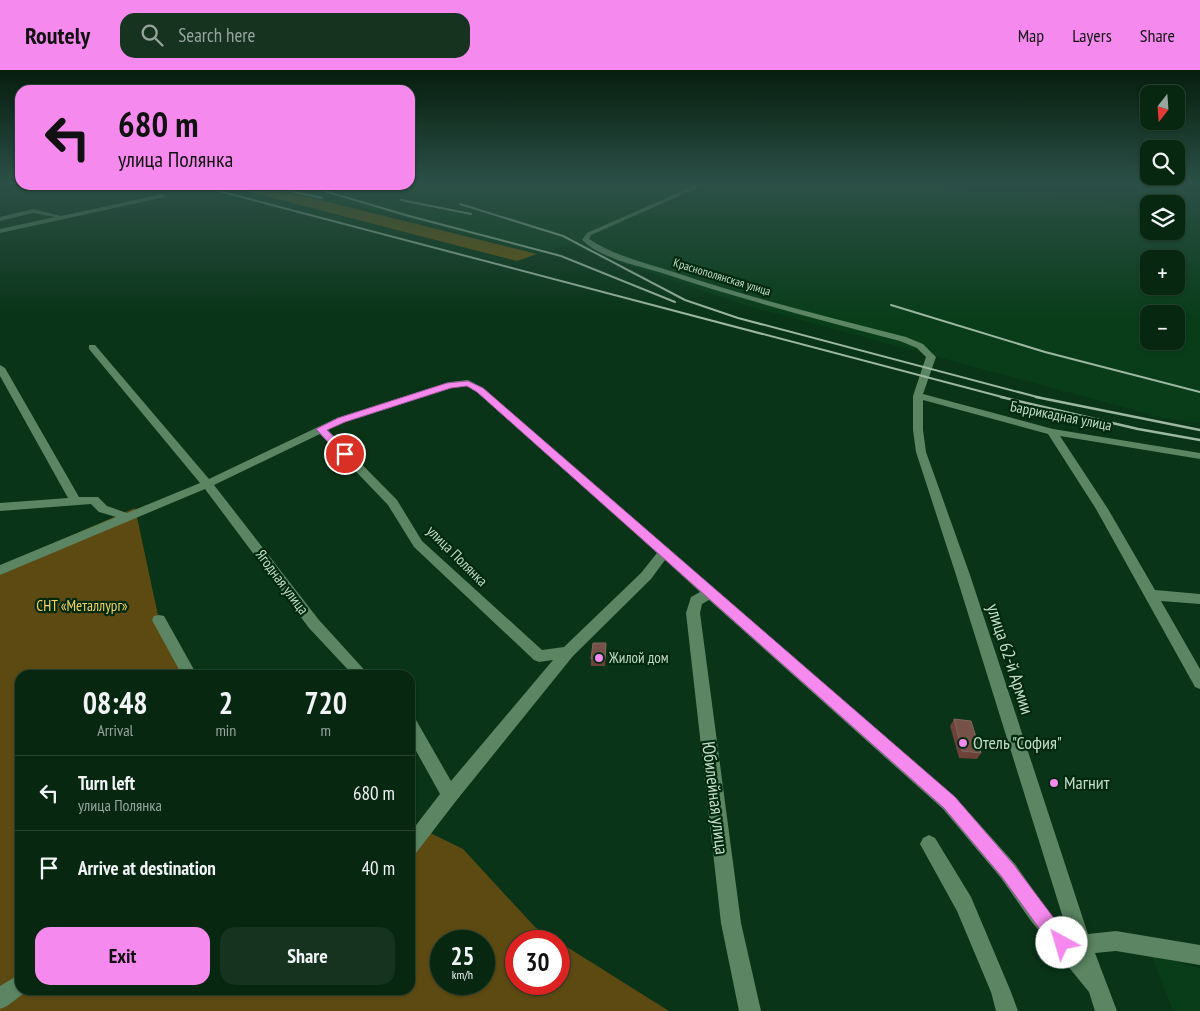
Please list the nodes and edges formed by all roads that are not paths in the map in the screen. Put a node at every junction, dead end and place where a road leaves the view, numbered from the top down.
1 (15, 228) edge
2 (604, 228) edge
3 (0, 231) edge
4 (92, 346) dead end
5 (0, 368) edge
6 (926, 374) joint
7 (918, 396) junction
8 (321, 429) junction
9 (1052, 432) junction
10 (1200, 456) edge
11 (208, 484) junction
12 (75, 501) junction
13 (0, 507) edge
14 (127, 517) junction
15 (664, 552) junction
16 (0, 570) edge
17 (711, 592) junction
18 (1151, 595) junction
19 (1200, 599) edge
20 (159, 620) dead end
21 (568, 652) junction
22 (187, 670) edge
23 (357, 670) edge
24 (1200, 683) edge
25 (415, 731) edge
26 (450, 795) junction
27 (415, 840) edge
28 (929, 844) dead end
29 (1082, 945) junction
30 (1200, 954) edge
31 (1098, 987) junction
32 (15, 988) edge
33 (0, 999) edge
34 (750, 1011) edge
35 (1007, 1011) edge
36 (1106, 1011) edge

1 - 3 street
2 - 6 street, Краснополянская улица
4 - 11 street, Ягодная улица
5 - 12 street
6 - 7 street, улица 62-й Армии
7 - 9 street, Баррикадная улица
7 - 29 street, улица 62-й Армии
8 - 11 street
8 - 15 street
8 - 21 street, улица Полянка
9 - 10 street, Баррикадная улица
9 - 18 street
11 - 14 street
11 - 23 street, Ягодная улица
12 - 13 street
12 - 14 street
14 - 16 street
15 - 17 street
15 - 21 street
17 - 31 street
17 - 34 street, Юбилейная улица
18 - 19 street
18 - 24 street
20 - 22 street
21 - 26 street
25 - 26 street
26 - 27 street
28 - 35 street
29 - 30 street
29 - 31 street, улица 62-й Армии
31 - 36 street, улица 62-й Армии
32 - 33 street

